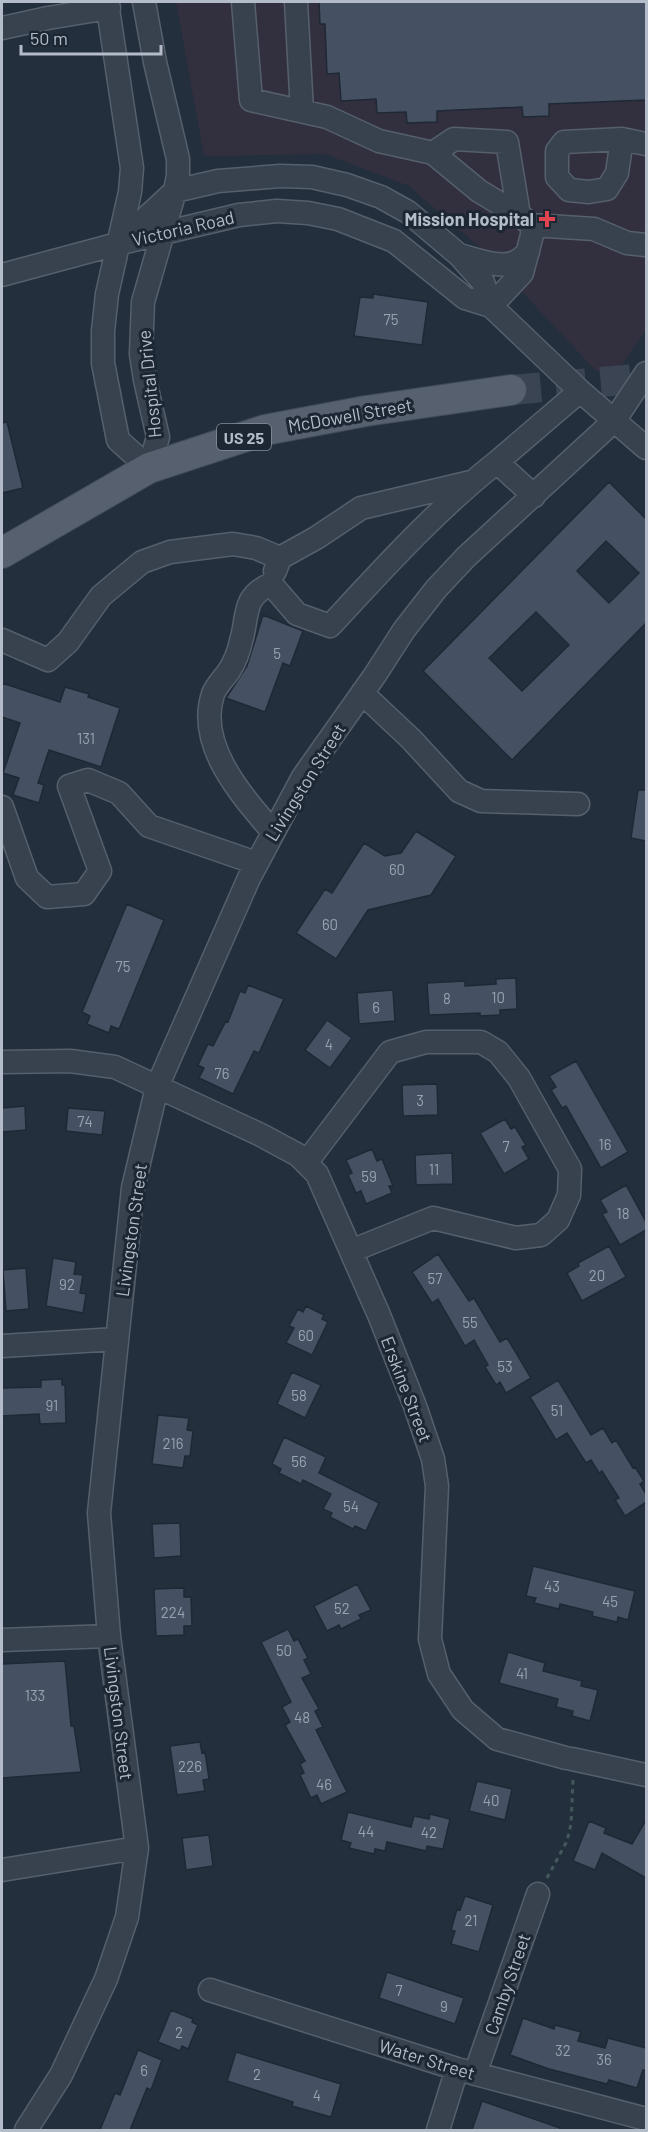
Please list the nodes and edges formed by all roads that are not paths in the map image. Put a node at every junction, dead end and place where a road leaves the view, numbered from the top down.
1 (144, 2) edge
2 (243, 2) edge
3 (296, 2) edge
4 (108, 5) edge
5 (2, 28) edge
6 (302, 111) junction
7 (622, 140) dead end
8 (646, 144) edge
9 (433, 153) junction
10 (175, 191) junction
11 (526, 220) junction
12 (164, 233) junction
13 (117, 243) junction
14 (646, 245) edge
15 (528, 252) junction
16 (459, 255) junction
17 (2, 275) edge
18 (491, 306) junction
19 (646, 373) edge
20 (510, 390) tunnel mouth
21 (580, 392) junction
22 (614, 421) junction
23 (646, 448) edge
24 (497, 462) junction
25 (149, 468) junction
26 (472, 482) junction
27 (534, 496) junction
28 (2, 553) edge
29 (280, 558) junction
30 (271, 584) junction
31 (2, 640) edge
32 (362, 693) junction
33 (578, 804) dead end
34 (2, 807) edge
35 (273, 832) junction
36 (256, 862) junction
37 (2, 1062) edge
38 (157, 1086) junction
39 (306, 1163) junction
40 (351, 1251) junction
41 (117, 1339) junction
42 (2, 1346) edge
43 (109, 1636) junction
44 (2, 1640) edge
45 (646, 1775) edge
46 (137, 1848) junction
47 (2, 1870) edge
48 (538, 1894) road end
49 (210, 1990) dead end
50 (466, 2072) junction
51 (646, 2118) edge
52 (26, 2130) edge
53 (438, 2130) edge

1 - 10 street, Hospital Drive
2 - 6 street
3 - 6 street
4 - 5 street
4 - 13 street, Hospital Drive
6 - 9 street
7 - 8 street
9 - 11 street
9 - 11 street
10 - 12 street, Hospital Drive
10 - 13 street, Victoria Road
10 - 16 street, Victoria Road
11 - 14 street
11 - 15 street
12 - 13 street, Victoria Road
12 - 18 street, Victoria Road
12 - 25 street, Hospital Drive
13 - 17 street
13 - 25 street, Hospital Drive
15 - 16 street
15 - 18 street
16 - 18 street, Victoria Road
18 - 21 street, Victoria Road
19 - 22 street, Livingston Street
20 - 25 main road, McDowell Street / US 25
21 - 22 street, Victoria Road
21 - 24 street
22 - 23 street, Victoria Road
22 - 27 street, Livingston Street
24 - 26 street
24 - 27 street
25 - 28 main road, McDowell Street / US 25
26 - 29 street
26 - 30 street
27 - 32 street, Livingston Street
29 - 30 street
29 - 31 street
30 - 35 street
32 - 33 street
32 - 35 street, Livingston Street
34 - 36 street
35 - 36 street, Livingston Street
36 - 38 street, Livingston Street
37 - 38 street, Erskine Street
38 - 39 street, Erskine Street
38 - 41 street, Livingston Street
39 - 40 street, Erskine Street
39 - 40 street
40 - 45 street, Erskine Street
41 - 42 street
41 - 43 street, Livingston Street
43 - 44 street
43 - 46 street, Livingston Street
46 - 47 street
46 - 52 street, Livingston Street
48 - 50 street, Camby Street
49 - 50 street, Water Street
50 - 51 street, Water Street
50 - 53 street, Camby Street

